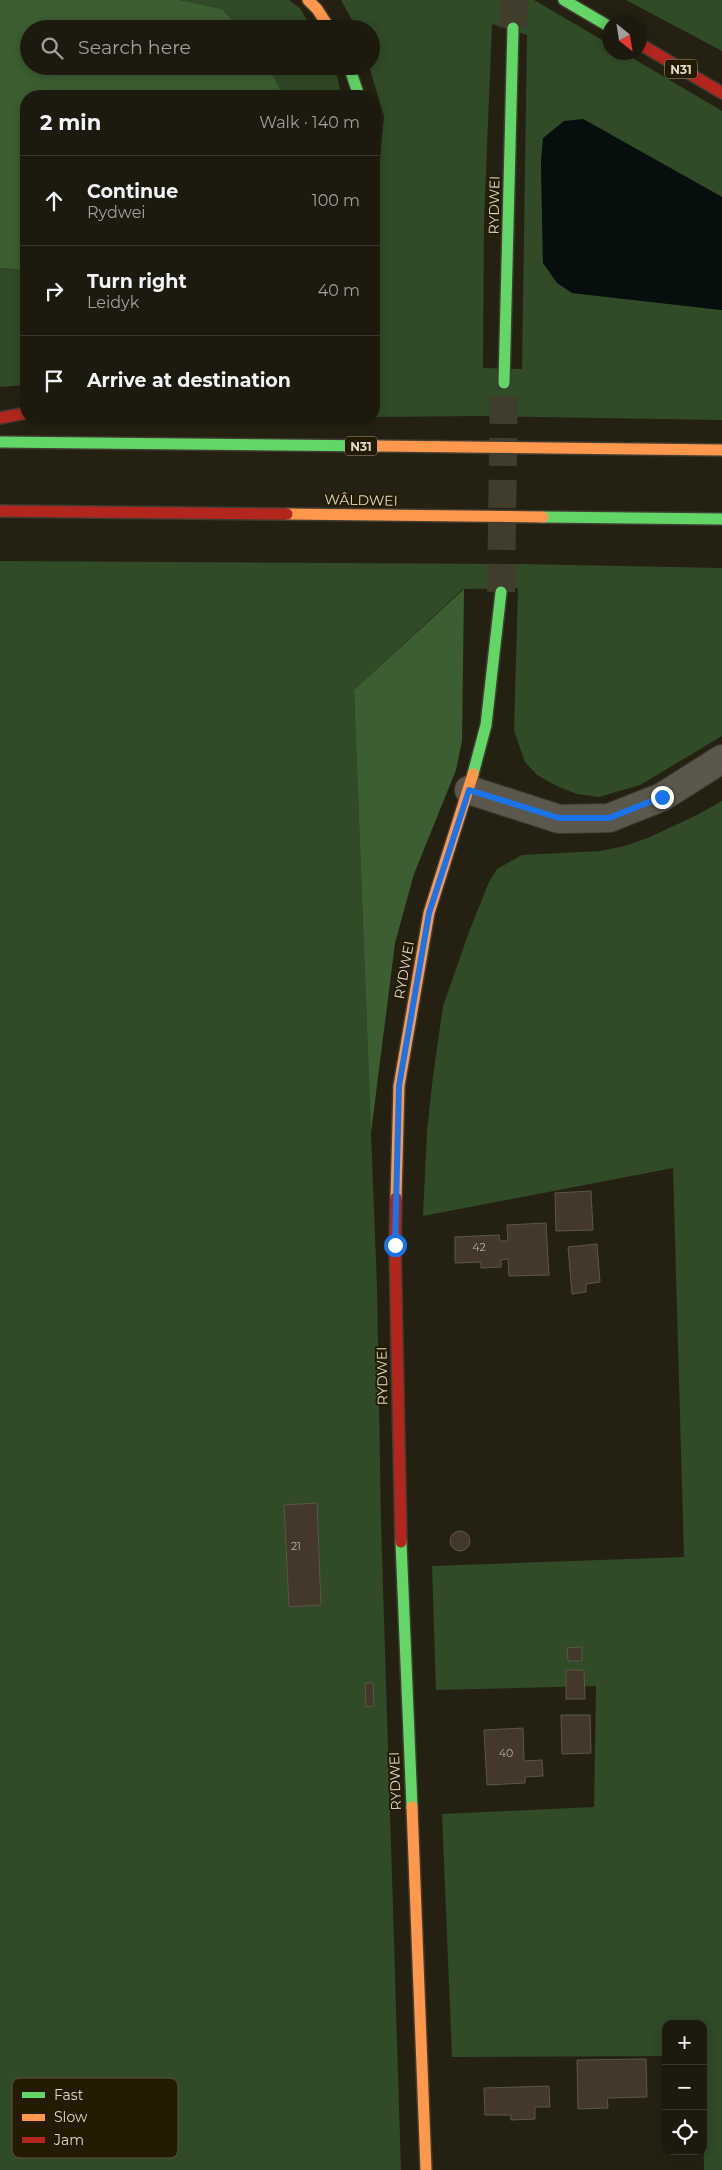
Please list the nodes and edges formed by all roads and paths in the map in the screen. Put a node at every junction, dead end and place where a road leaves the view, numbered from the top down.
1 (308, 0) edge
2 (564, 0) edge
3 (324, 20) edge
4 (602, 22) edge
5 (513, 28) tunnel mouth
6 (647, 48) edge
7 (352, 75) edge
8 (358, 90) edge
9 (722, 93) edge
10 (504, 383) tunnel mouth
11 (20, 414) edge
12 (0, 418) edge
13 (0, 442) edge
14 (722, 450) edge
15 (0, 511) edge
16 (722, 519) edge
17 (501, 592) tunnel mouth
18 (722, 758) edge
19 (469, 790) junction
20 (426, 2170) edge

1 - 3 main road
2 - 4 main road
5 - 10 main road, RYDWEI
6 - 9 main road, N31
7 - 8 main road
11 - 12 main road
13 - 14 main road, N31
15 - 16 main road, WÂLDWEI
17 - 19 main road, RYDWEI
18 - 19 street
19 - 20 main road, RYDWEI

